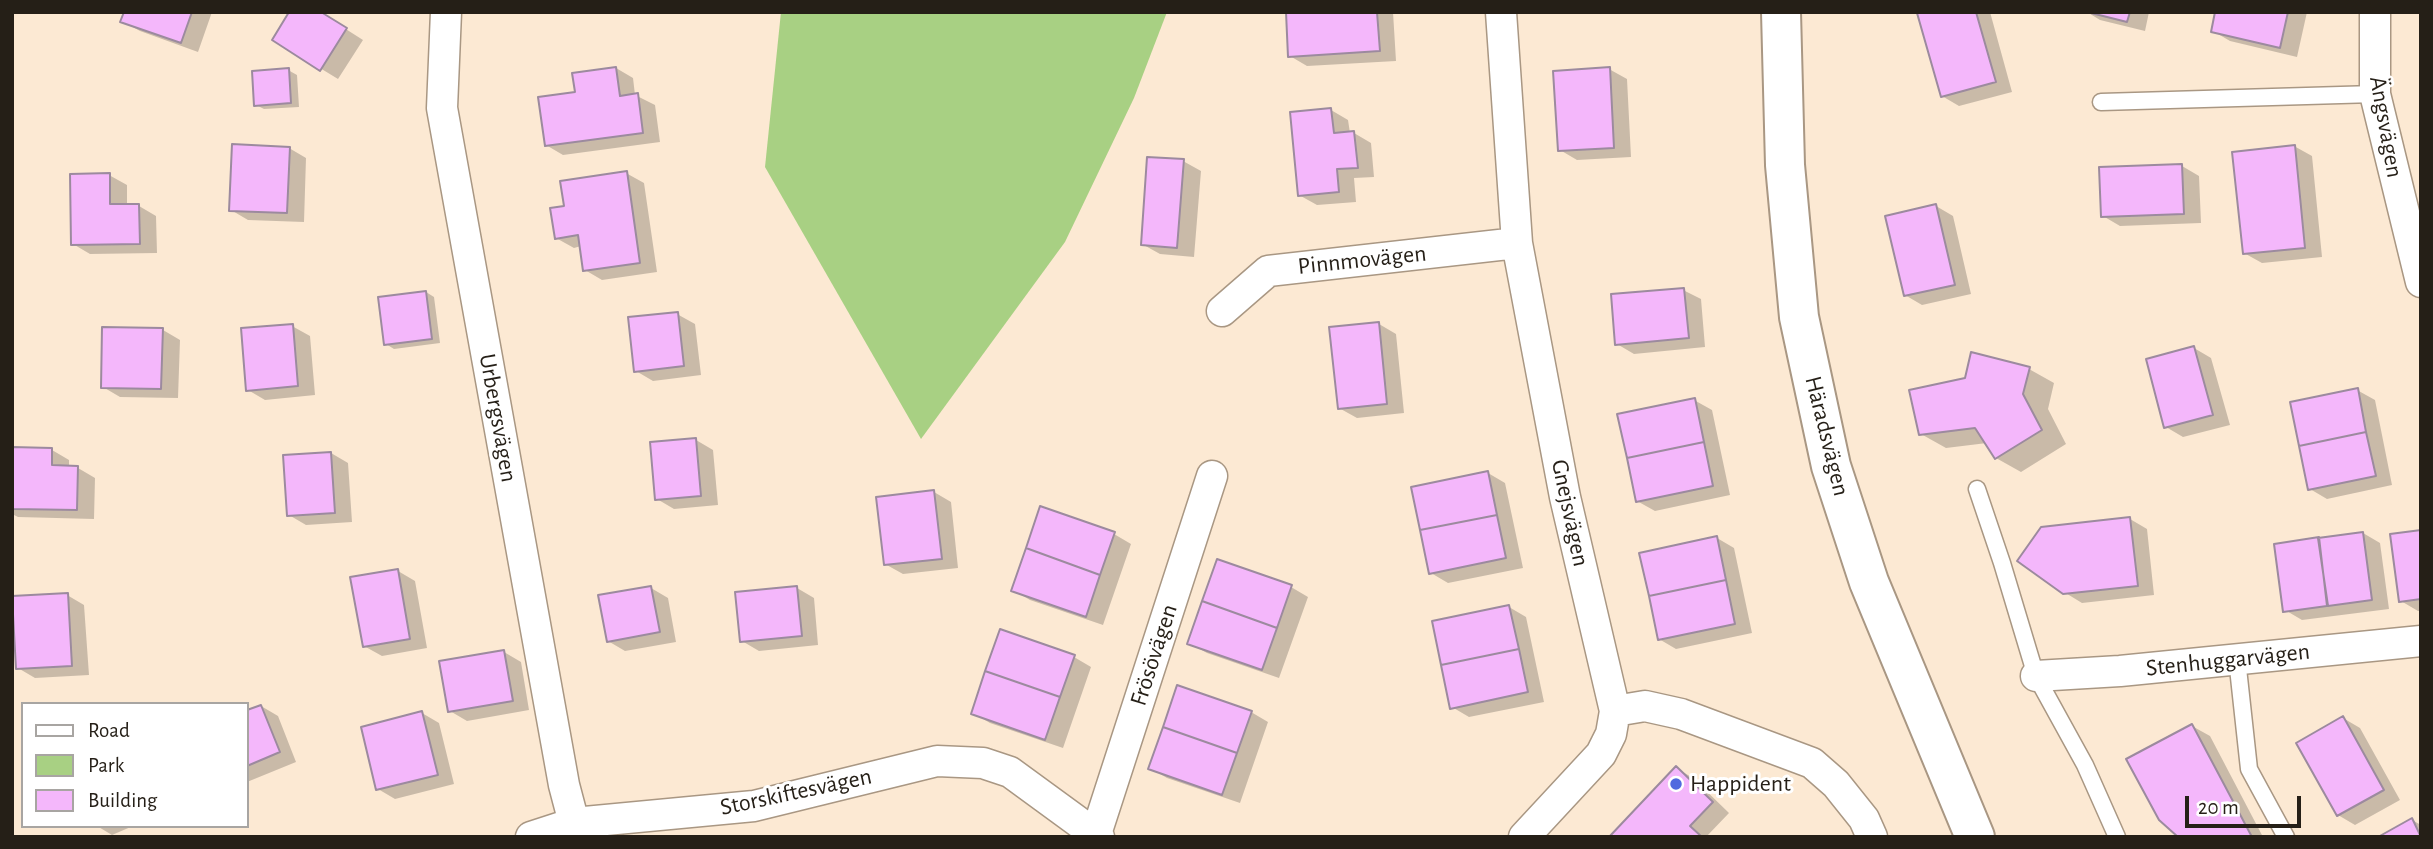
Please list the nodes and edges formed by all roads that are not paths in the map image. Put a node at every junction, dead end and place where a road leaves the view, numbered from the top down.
1 (446, 12) edge
2 (1501, 12) edge
3 (1781, 12) edge
4 (2375, 12) edge
5 (2375, 94) junction
6 (2101, 103) dead end
7 (1517, 243) junction
8 (2421, 282) edge
9 (1222, 311) dead end
10 (1212, 476) dead end
11 (1977, 489) dead end
12 (2421, 641) edge
13 (2237, 659) junction
14 (2036, 676) junction
15 (1615, 711) junction
16 (937, 761) joint
17 (574, 822) junction
18 (1098, 836) edge
19 (531, 837) edge
20 (1524, 837) edge
21 (1872, 837) edge
22 (1975, 837) edge
23 (2117, 837) edge
24 (2286, 837) edge

1 - 17 street, Urbergsvägen
2 - 7 street, Gnejsvägen
3 - 22 street, Häradsvägen
4 - 5 street, Ängsvägen
5 - 6 lane
5 - 8 street, Ängsvägen
7 - 9 street, Pinnmovägen
7 - 15 street, Gnejsvägen
10 - 18 street, Frösövägen
11 - 14 lane
12 - 13 street, Stenhuggarvägen
13 - 14 street, Stenhuggarvägen
13 - 24 lane
14 - 23 lane
15 - 20 street
15 - 21 street
16 - 17 street, Storskiftesvägen
16 - 18 street, Frösövägen
17 - 19 street, Storskiftesvägen

